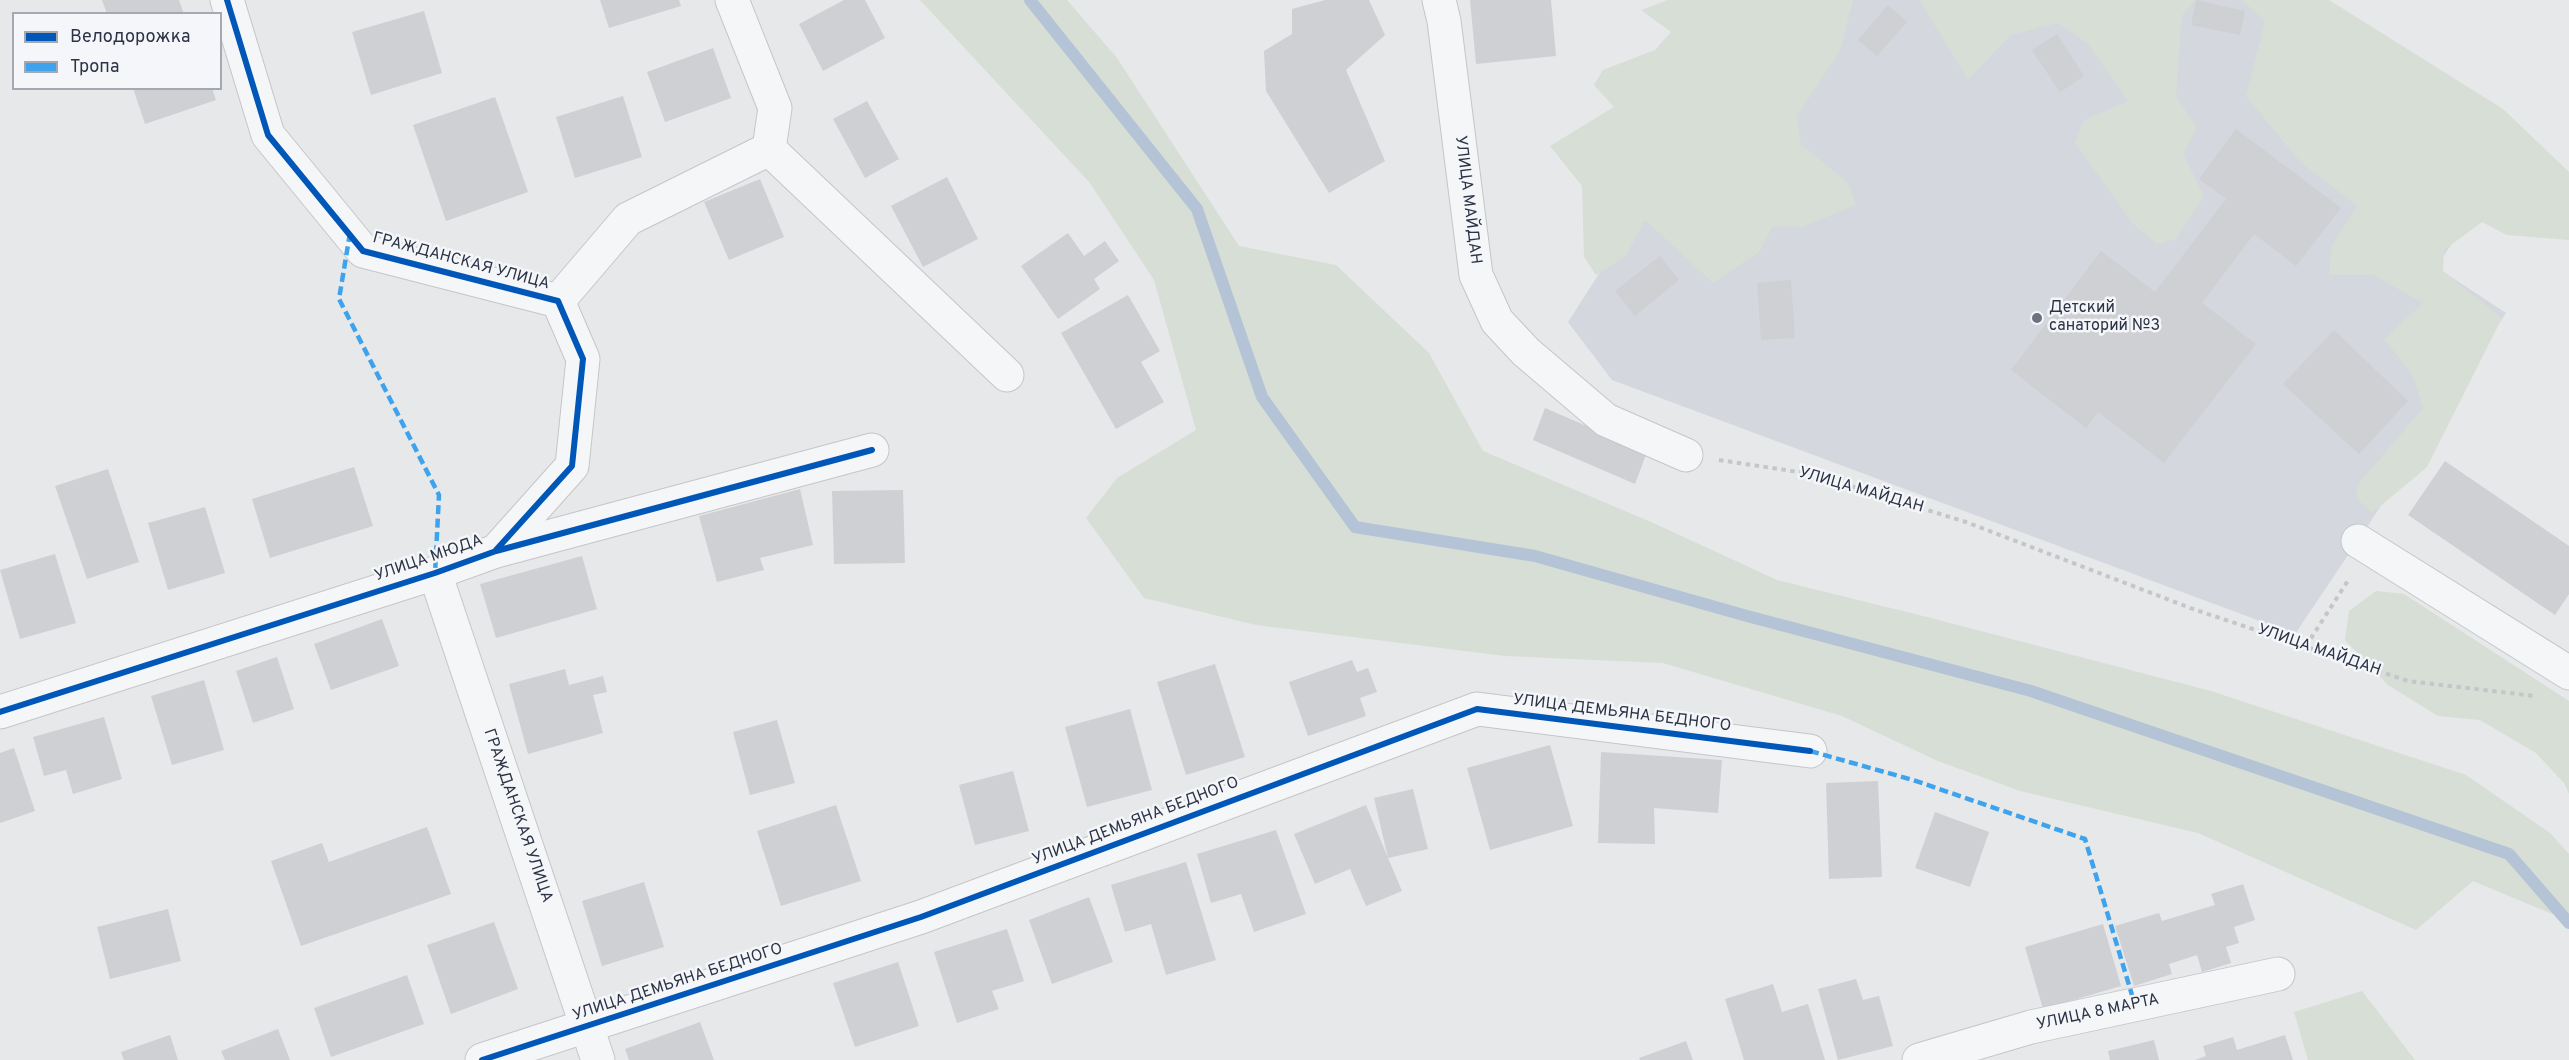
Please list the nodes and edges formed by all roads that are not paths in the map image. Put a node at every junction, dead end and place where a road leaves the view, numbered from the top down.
1 (227, 0) edge
2 (732, 0) edge
3 (1439, 0) edge
4 (769, 149) junction
5 (558, 302) junction
6 (1006, 375) dead end
7 (872, 450) dead end
8 (1686, 454) road end
9 (2363, 544) road end
10 (496, 551) junction
11 (435, 573) junction
12 (2569, 673) edge
13 (0, 712) edge
14 (1810, 751) dead end
15 (2278, 974) dead end
16 (588, 1026) junction
17 (482, 1060) edge
18 (598, 1060) edge
19 (1919, 1060) edge

1 - 5 street, ГРАЖДАНСКАЯ УЛИЦА
2 - 4 street
3 - 8 street, УЛИЦА МАЙДАН
4 - 5 street
4 - 6 street
5 - 10 street, ГРАЖДАНСКАЯ УЛИЦА
7 - 10 street, УЛИЦА МЮДА
9 - 12 street
10 - 11 street, УЛИЦА МЮДА
11 - 13 street, УЛИЦА МЮДА
11 - 16 street, ГРАЖДАНСКАЯ УЛИЦА
14 - 16 street, УЛИЦА ДЕМЬЯНА БЕДНОГО
15 - 19 street, УЛИЦА 8 МАРТА
16 - 17 street, УЛИЦА ДЕМЬЯНА БЕДНОГО
16 - 18 street, ГРАЖДАНСКАЯ УЛИЦА

